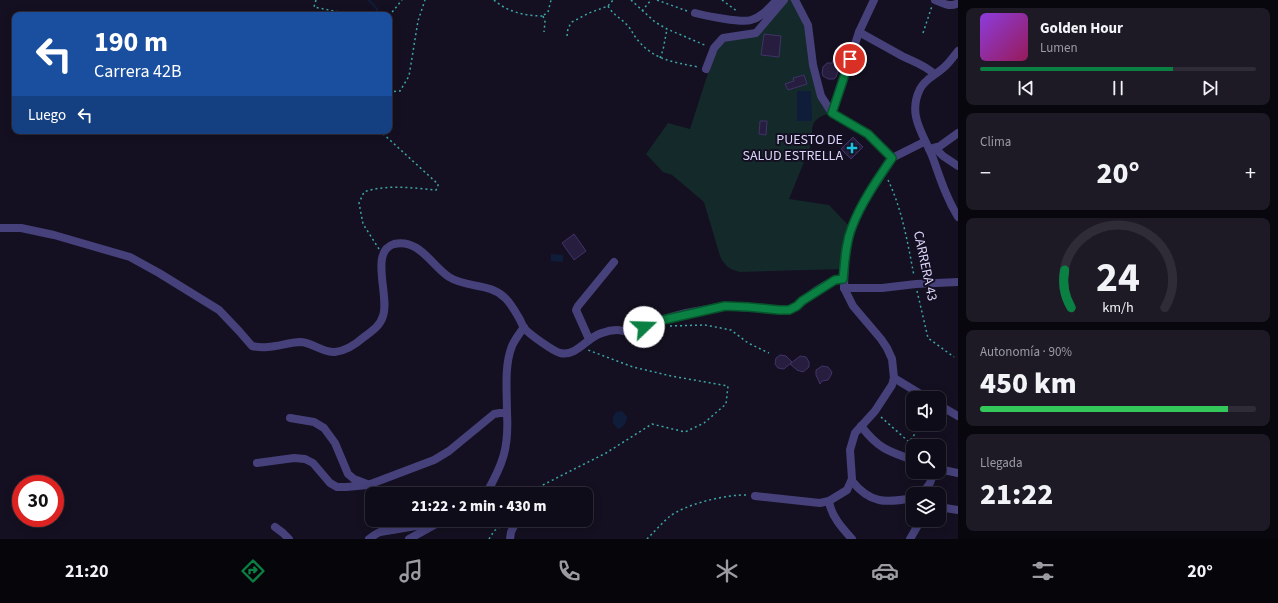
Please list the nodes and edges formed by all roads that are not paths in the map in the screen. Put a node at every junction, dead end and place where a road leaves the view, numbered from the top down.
1 (777, 0) edge
2 (784, 0) edge
3 (795, 0) edge
4 (874, 0) edge
5 (933, 3) edge
6 (958, 3) edge
7 (695, 13) road end
8 (859, 32) junction
9 (958, 51) edge
10 (706, 69) road end
11 (934, 74) junction
12 (832, 113) junction
13 (958, 133) edge
14 (924, 142) junction
15 (932, 149) junction
16 (892, 158) junction
17 (958, 166) edge
18 (958, 217) edge
19 (0, 228) edge
20 (614, 262) dead end
21 (843, 279) junction
22 (958, 282) edge
23 (844, 288) junction
24 (524, 327) junction
25 (589, 339) junction
26 (894, 378) junction
27 (915, 391) edge
28 (946, 409) edge
29 (507, 413) junction
30 (958, 416) edge
31 (290, 418) dead end
32 (861, 426) junction
33 (906, 458) edge
34 (257, 463) dead end
35 (946, 470) edge
36 (958, 473) edge
37 (852, 481) junction
38 (368, 485) junction
39 (490, 487) edge
40 (756, 496) road end
41 (906, 499) edge
42 (829, 501) junction
43 (946, 508) edge
44 (958, 510) edge
45 (408, 527) edge
46 (431, 527) edge
47 (513, 527) edge
48 (918, 527) edge
49 (274, 528) dead end
50 (914, 538) edge
51 (289, 539) edge
52 (369, 539) edge
53 (409, 539) edge
54 (510, 539) edge
55 (852, 539) edge

1 - 7 street
2 - 10 street
3 - 12 street
4 - 8 street
5 - 6 street
8 - 11 street
8 - 12 street
9 - 11 street
11 - 14 street
12 - 16 street
13 - 15 street
14 - 15 street
14 - 16 street
15 - 17 street
15 - 18 street
16 - 21 street
19 - 24 street
20 - 25 street
21 - 23 street
21 - 25 street
22 - 23 street
23 - 26 street
24 - 25 street
24 - 29 street
26 - 27 street
26 - 32 street
28 - 30 street
29 - 38 street
29 - 39 street
31 - 38 street
32 - 33 street
32 - 37 street
34 - 38 street
35 - 36 street
37 - 41 street
37 - 42 street
40 - 42 street
42 - 55 street
43 - 44 street
45 - 52 street
46 - 53 street
47 - 54 street
48 - 50 street
49 - 51 street

